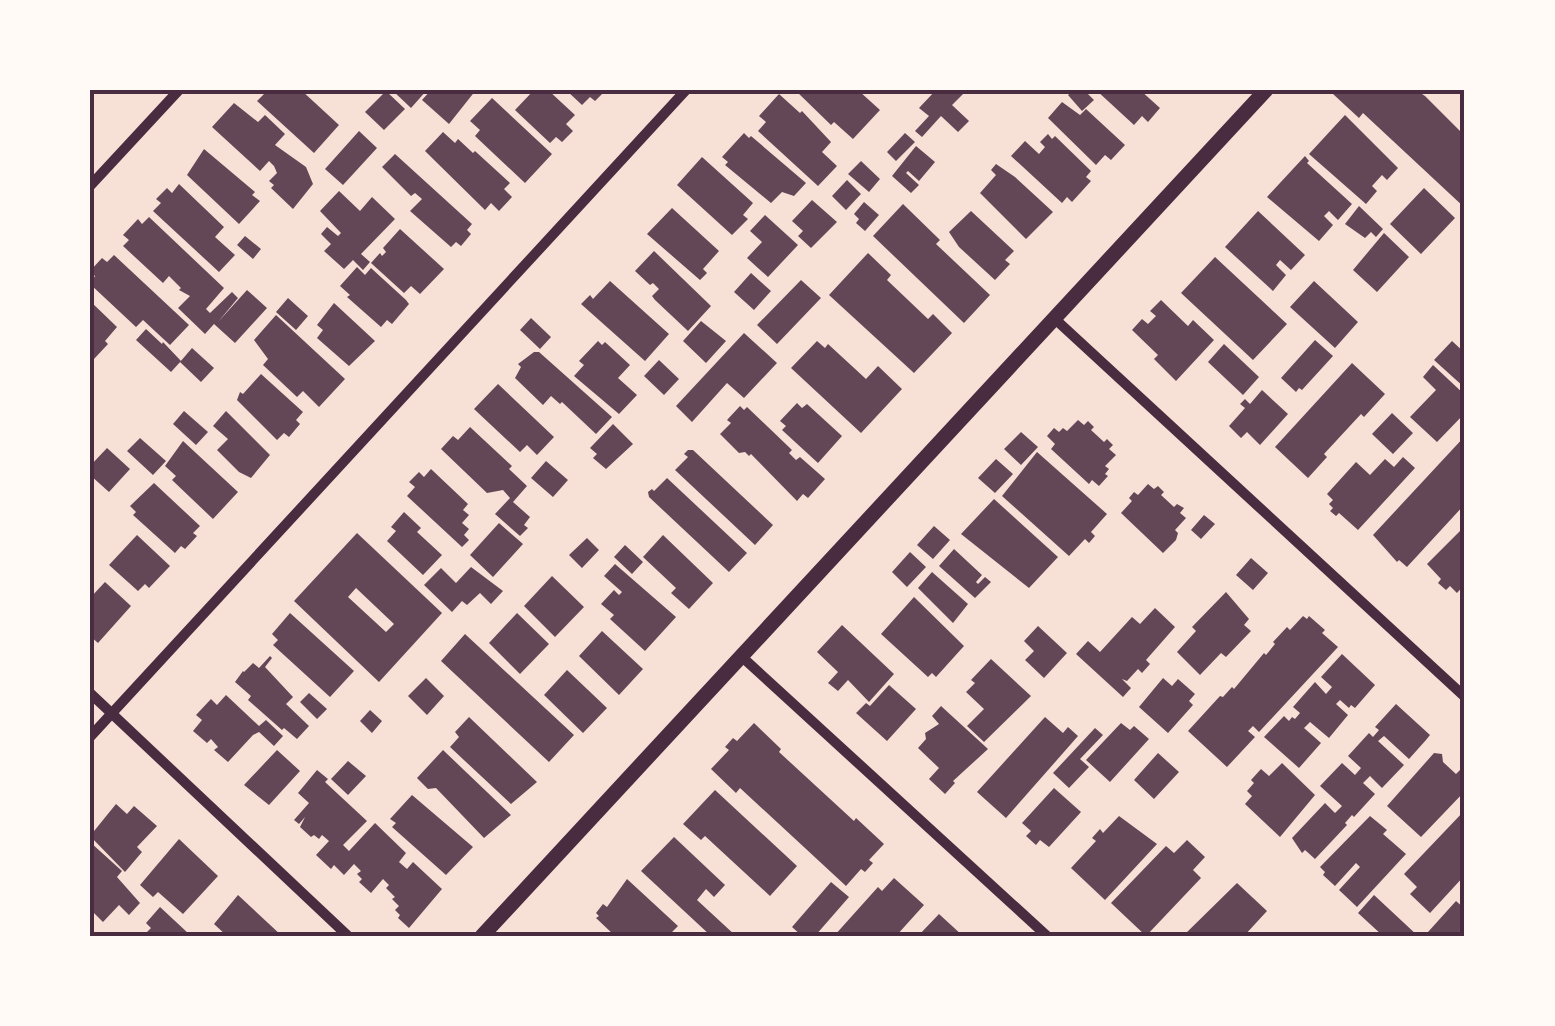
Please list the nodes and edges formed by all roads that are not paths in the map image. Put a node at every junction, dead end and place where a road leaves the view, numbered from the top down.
1 (178, 90) edge
2 (686, 90) edge
3 (1266, 90) edge
4 (90, 186) edge
5 (1054, 319) junction
6 (741, 656) junction
7 (90, 693) edge
8 (1465, 697) edge
9 (112, 713) junction
10 (90, 737) edge
11 (348, 936) edge
12 (482, 936) edge
13 (1047, 936) edge

1 - 4 street
2 - 9 street
3 - 5 street
5 - 6 street
5 - 8 street
6 - 12 street
6 - 13 street
7 - 9 street
9 - 10 street
9 - 11 street

